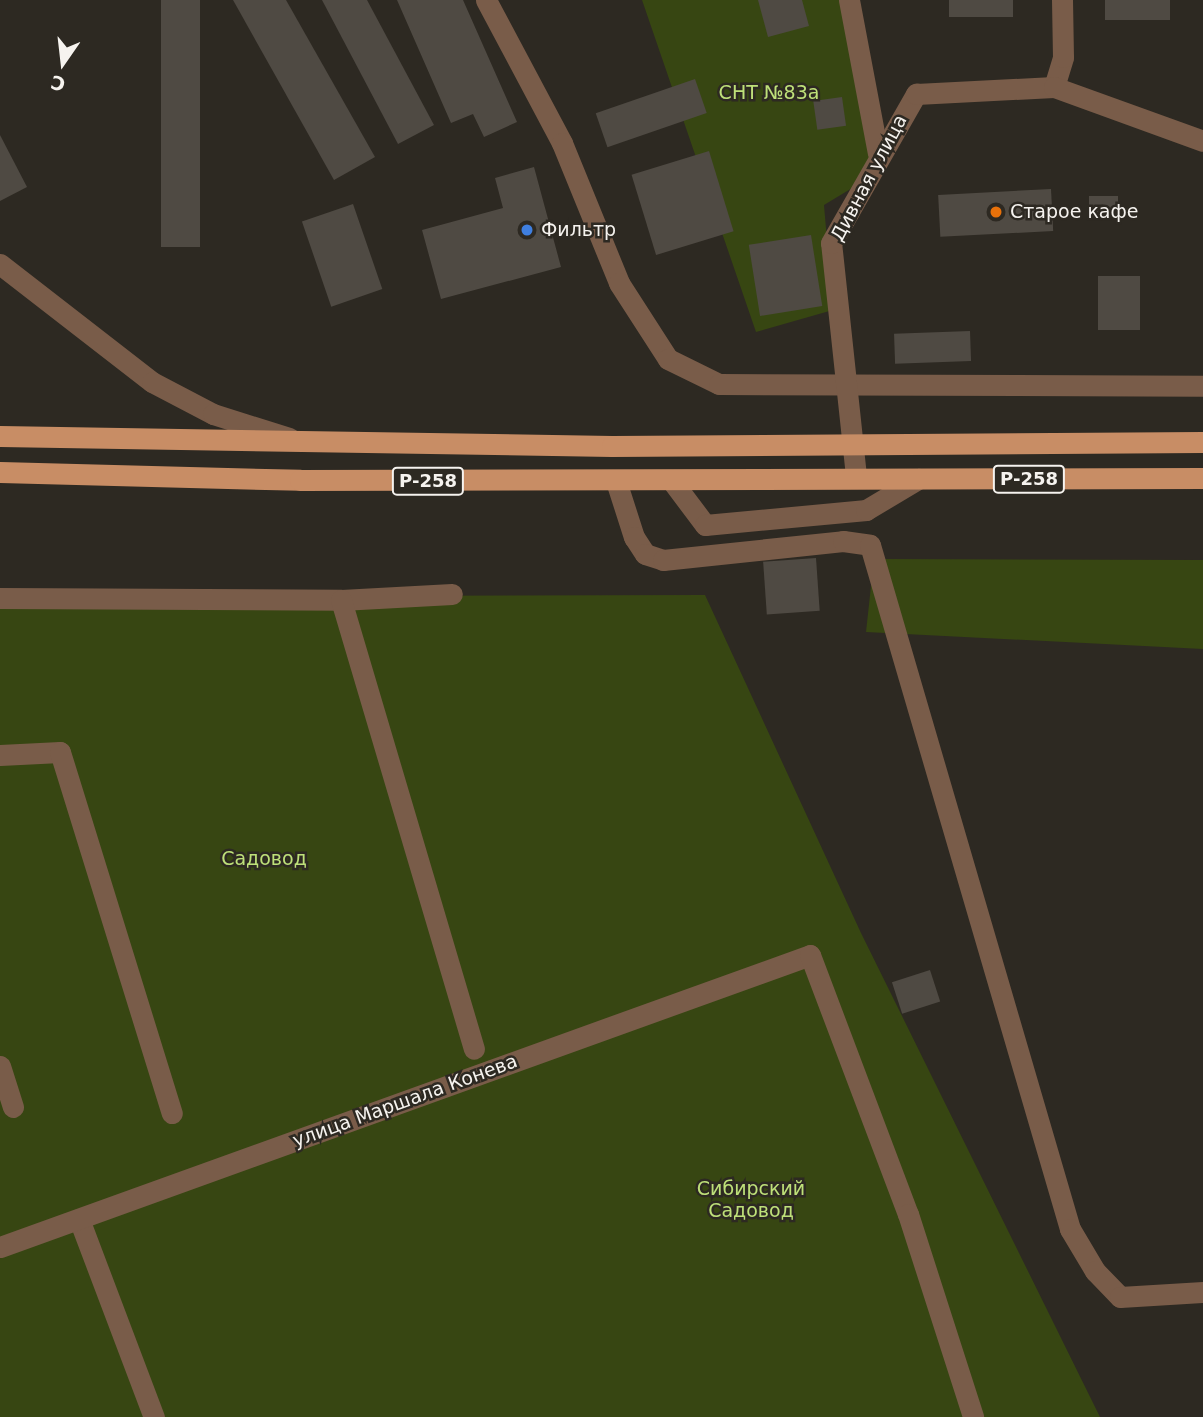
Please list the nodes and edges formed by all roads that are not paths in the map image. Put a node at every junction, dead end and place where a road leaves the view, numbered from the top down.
1 (486, 0) edge
2 (849, 0) edge
3 (1062, 0) edge
4 (1054, 87) junction
5 (1203, 141) edge
6 (878, 153) junction
7 (0, 264) edge
8 (848, 386) junction
9 (1203, 386) edge
10 (0, 436) edge
11 (1203, 442) edge
12 (854, 443) junction
13 (309, 444) junction
14 (0, 472) edge
15 (856, 476) junction
16 (1203, 478) edge
17 (918, 479) junction
18 (616, 481) junction
19 (672, 481) junction
20 (866, 510) junction
21 (870, 545) junction
22 (452, 594) dead end
23 (0, 598) edge
24 (341, 600) junction
25 (0, 755) edge
26 (474, 1049) dead end
27 (0, 1066) edge
28 (13, 1107) dead end
29 (172, 1113) dead end
30 (79, 1219) junction
31 (0, 1247) edge
32 (1203, 1292) edge
33 (154, 1417) edge
34 (973, 1417) edge

1 - 8 street
2 - 6 street
3 - 4 street
4 - 5 street, Дивная улица
4 - 6 street, Дивная улица
6 - 8 street, Дивная улица
7 - 13 street
8 - 9 street
8 - 12 street, Дивная улица
10 - 13 main road
11 - 12 main road
12 - 13 main road
12 - 15 street, Дивная улица
14 - 18 main road, Р-258
15 - 17 main road, Р-258
15 - 19 main road, Р-258
16 - 17 main road, Р-258
17 - 20 street
18 - 19 main road, Р-258
18 - 21 street
19 - 20 street
20 - 21 street
21 - 32 street
22 - 24 street
23 - 24 street
24 - 26 street
25 - 29 street
27 - 28 street
30 - 31 street, улица Маршала Конева
30 - 33 street
30 - 34 street, улица Маршала Конева

